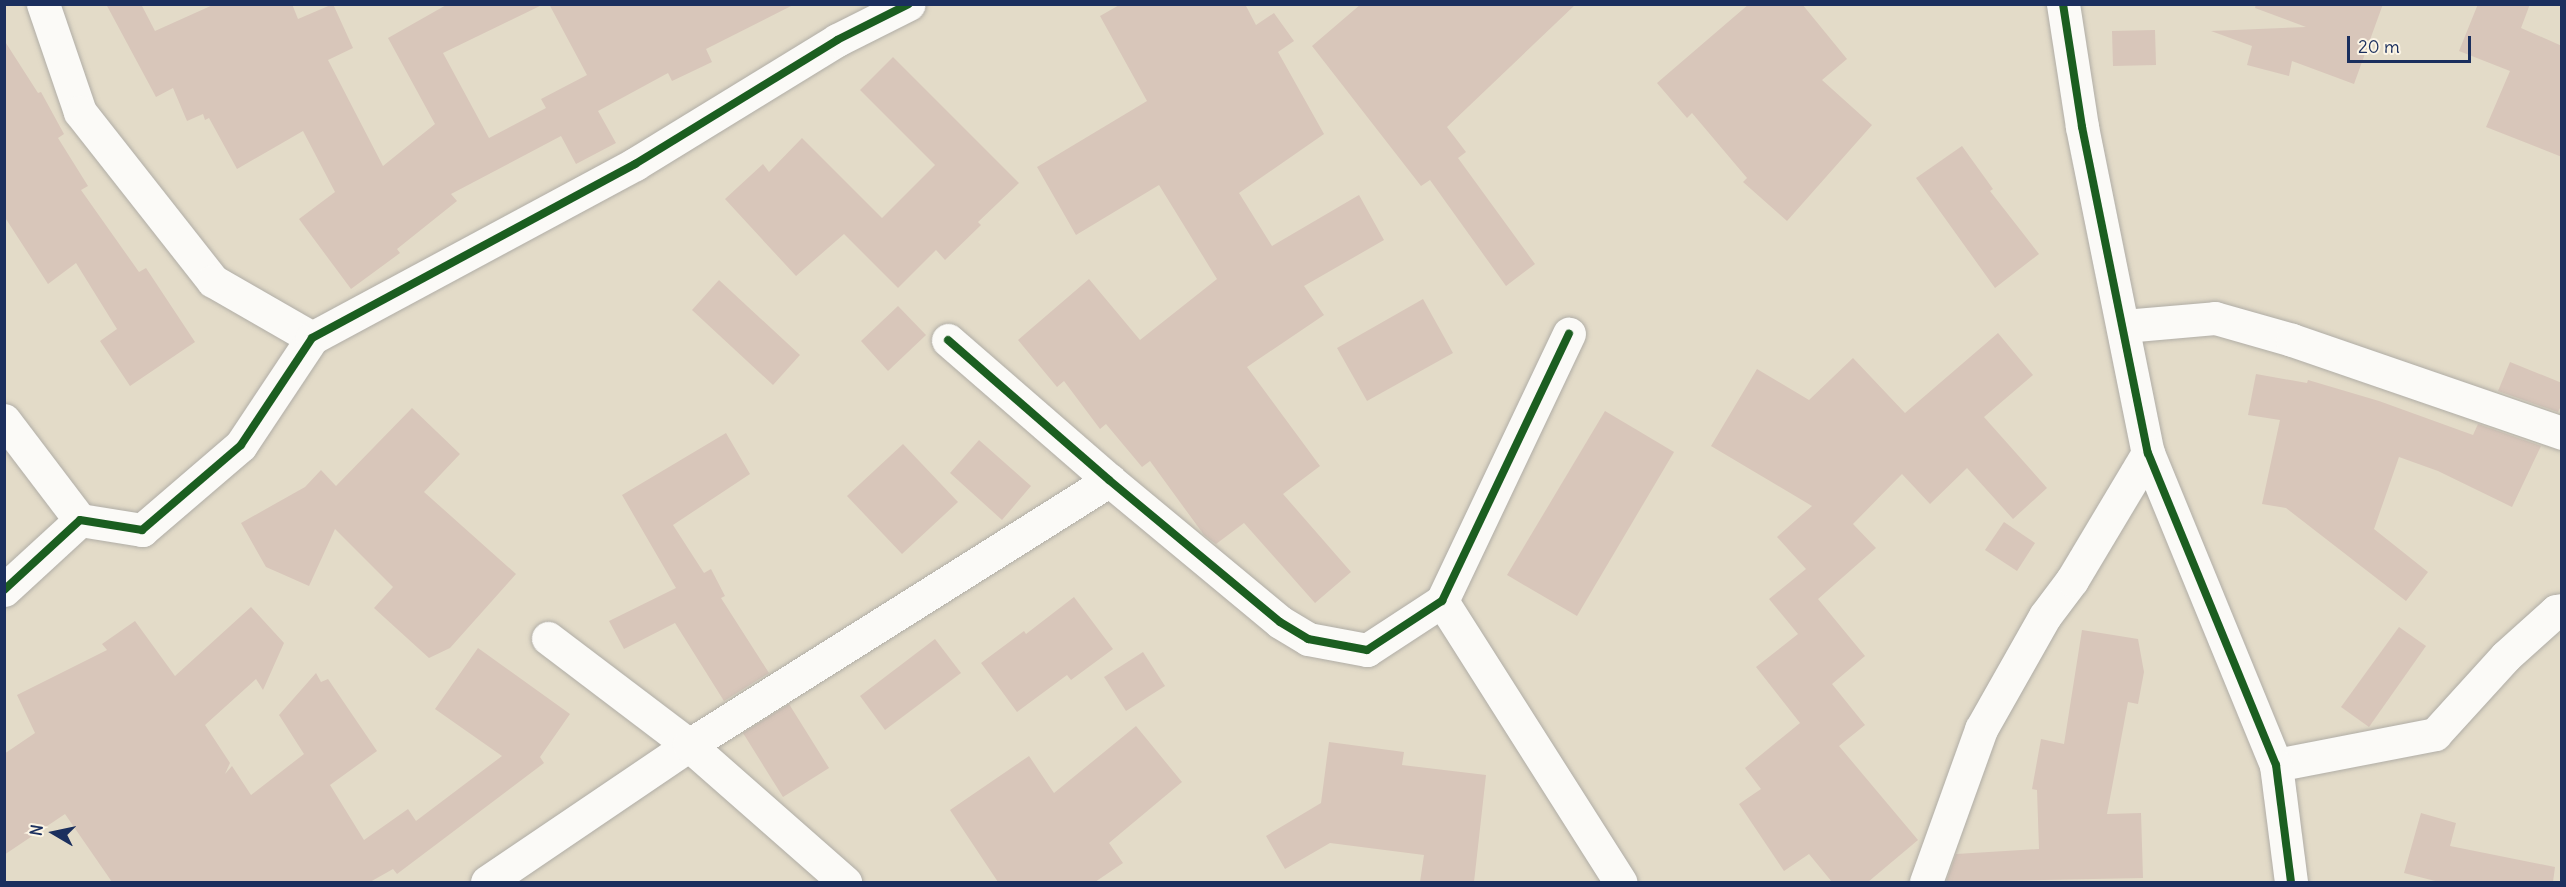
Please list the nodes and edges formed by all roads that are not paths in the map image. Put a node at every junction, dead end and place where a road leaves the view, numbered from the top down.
1 (43, 4) edge
2 (909, 4) edge
3 (2063, 4) edge
4 (2124, 326) junction
5 (1569, 334) dead end
6 (312, 338) junction
7 (948, 340) dead end
8 (4, 420) edge
9 (2562, 433) edge
10 (2148, 453) junction
11 (1109, 480) junction
12 (80, 520) junction
13 (4, 590) edge
14 (1442, 601) junction
15 (2562, 610) edge
16 (548, 638) dead end
17 (689, 745) junction
18 (2276, 765) junction
19 (487, 882) edge
20 (845, 882) edge
21 (1620, 882) edge
22 (1926, 882) edge
23 (2291, 882) edge

1 - 6 street
2 - 6 street
3 - 4 street
4 - 9 street
4 - 10 street
5 - 14 street
6 - 12 street
7 - 11 street
8 - 12 street
10 - 18 street
10 - 22 street
11 - 14 street
11 - 17 street
12 - 13 street
14 - 21 street
15 - 18 street
16 - 17 street
17 - 19 street
17 - 20 street
18 - 23 street

